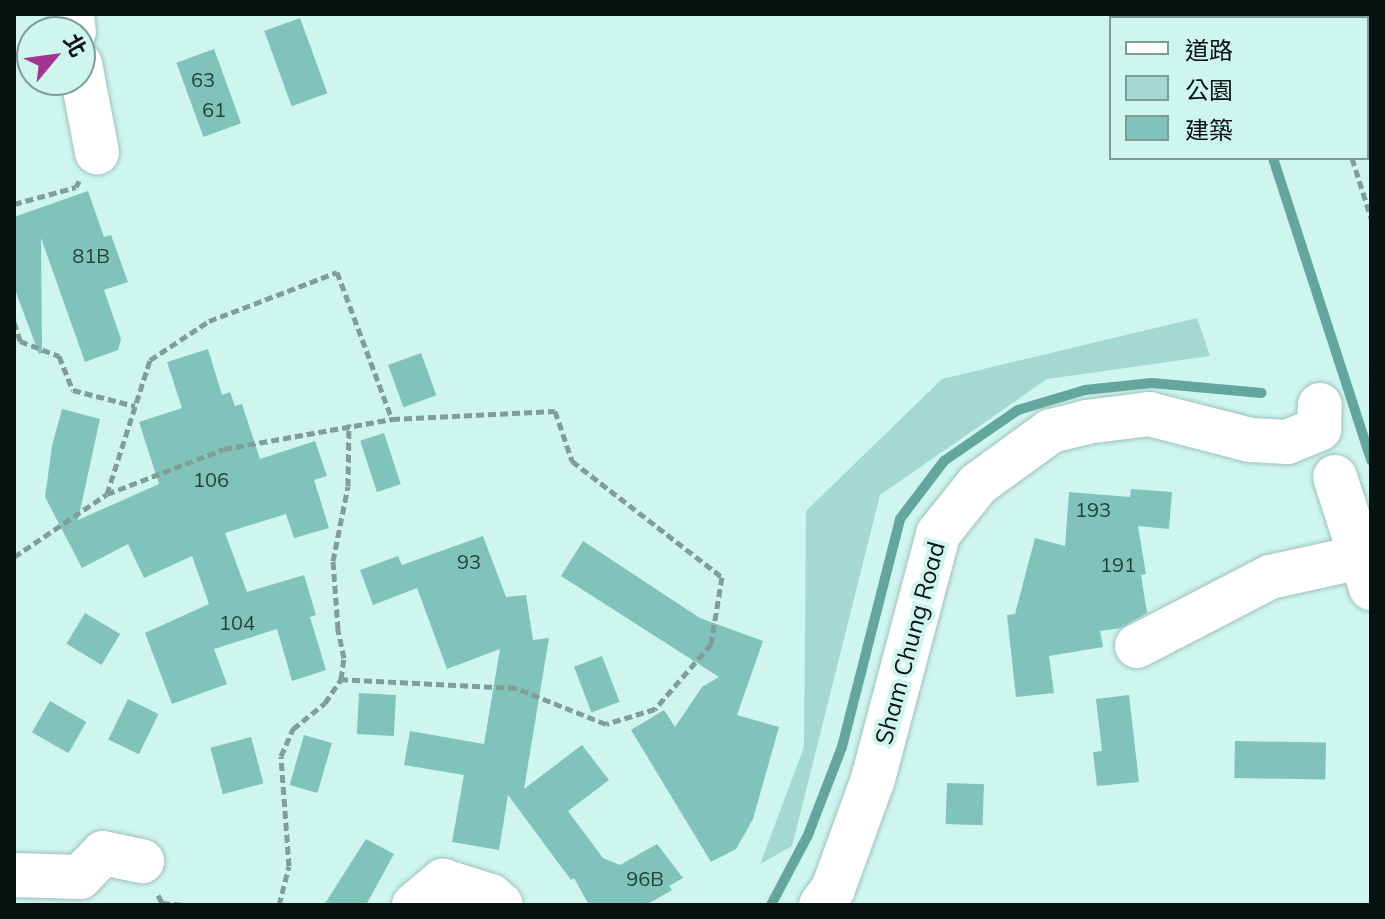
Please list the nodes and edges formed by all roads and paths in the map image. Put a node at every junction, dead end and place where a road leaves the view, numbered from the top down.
1 (86, 96) edge
2 (97, 152) joint
3 (1353, 160) edge
4 (14, 204) edge
5 (1371, 218) edge
6 (14, 322) edge
7 (1320, 405) dead end
8 (135, 406) junction
9 (392, 419) junction
10 (349, 424) junction
11 (1335, 477) dead end
12 (107, 494) junction
13 (14, 557) edge
14 (1366, 573) edge
15 (1137, 646) dead end
16 (341, 679) junction
17 (142, 861) dead end
18 (14, 875) edge
19 (279, 905) edge
20 (414, 905) edge
21 (501, 905) edge
22 (821, 905) edge

1 - 2 street
2 - 4 path
3 - 5 path
6 - 8 path
7 - 22 street, Sham Chung Road
8 - 9 path
8 - 12 path
9 - 10 path
9 - 16 path
10 - 12 path
10 - 16 path
11 - 14 street
12 - 13 path
14 - 15 street
16 - 19 path
17 - 18 street
20 - 21 street

